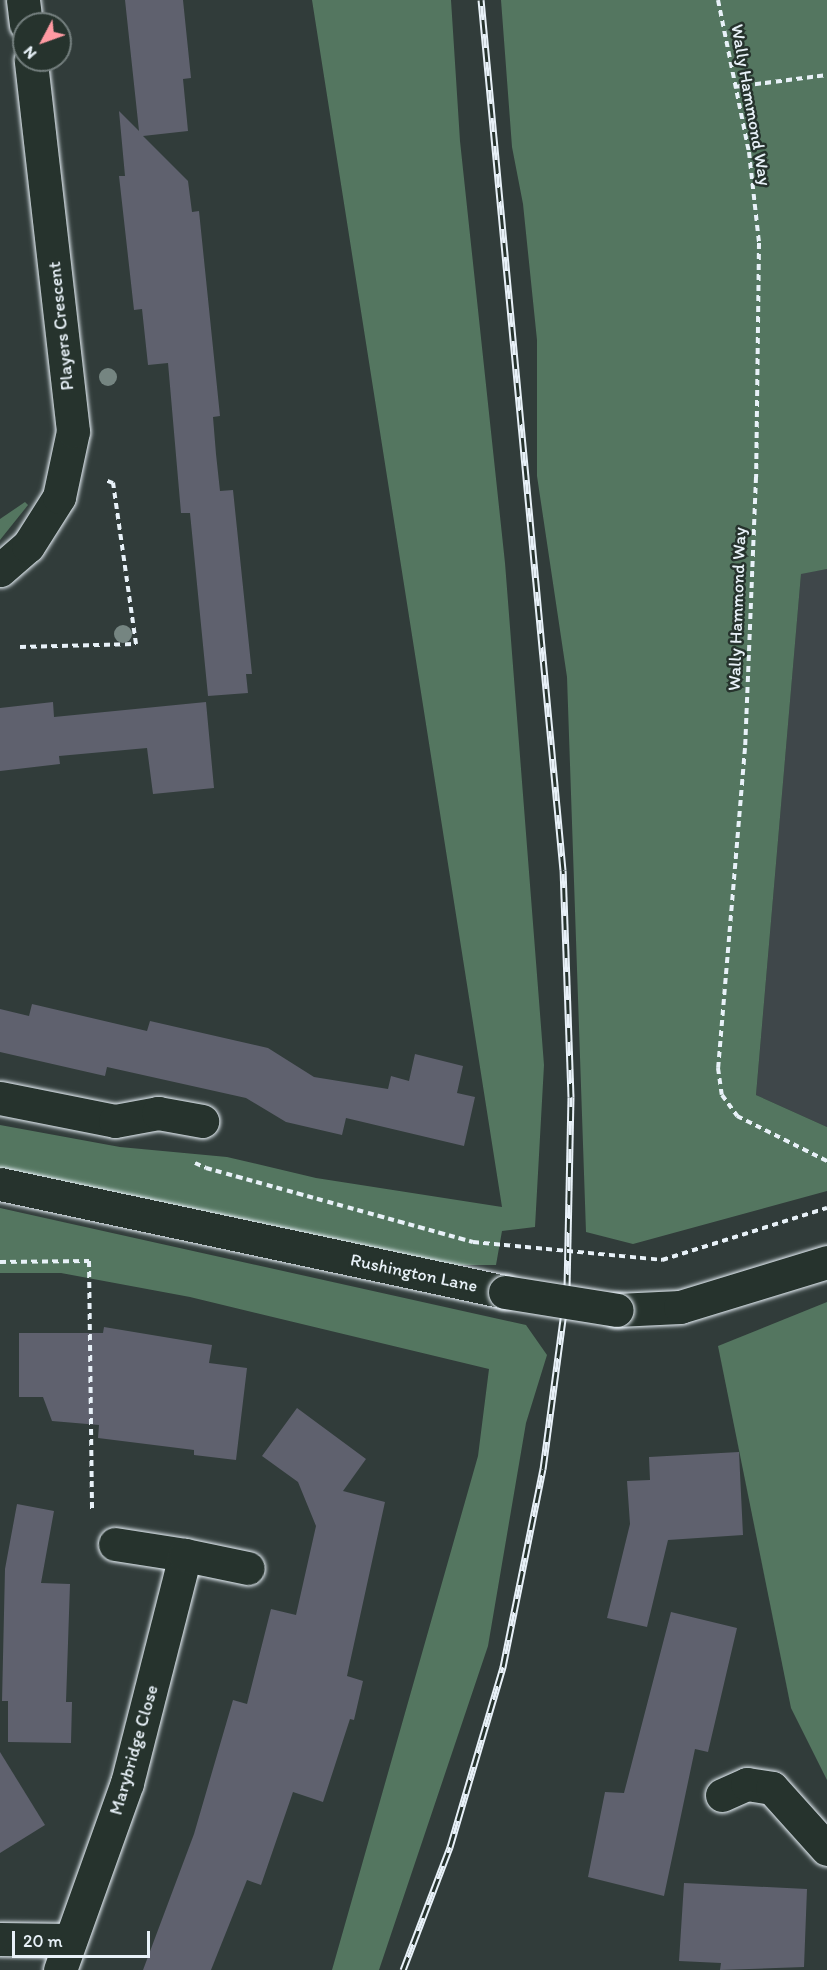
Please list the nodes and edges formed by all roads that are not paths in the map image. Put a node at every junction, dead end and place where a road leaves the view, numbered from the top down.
1 (32, 72) edge
2 (0, 570) edge
3 (0, 1098) edge
4 (202, 1122) dead end
5 (0, 1185) edge
6 (827, 1262) edge
7 (115, 1544) dead end
8 (185, 1555) junction
9 (248, 1568) dead end
10 (722, 1795) dead end
11 (827, 1849) edge
12 (0, 1940) edge
13 (65, 1955) edge

1 - 2 street, Players Crescent
3 - 4 street
5 - 6 street, Rushington Lane, bridge
7 - 8 street
8 - 9 street
8 - 13 street, Marybridge Close
10 - 11 street
12 - 13 street, Marybridge Close

